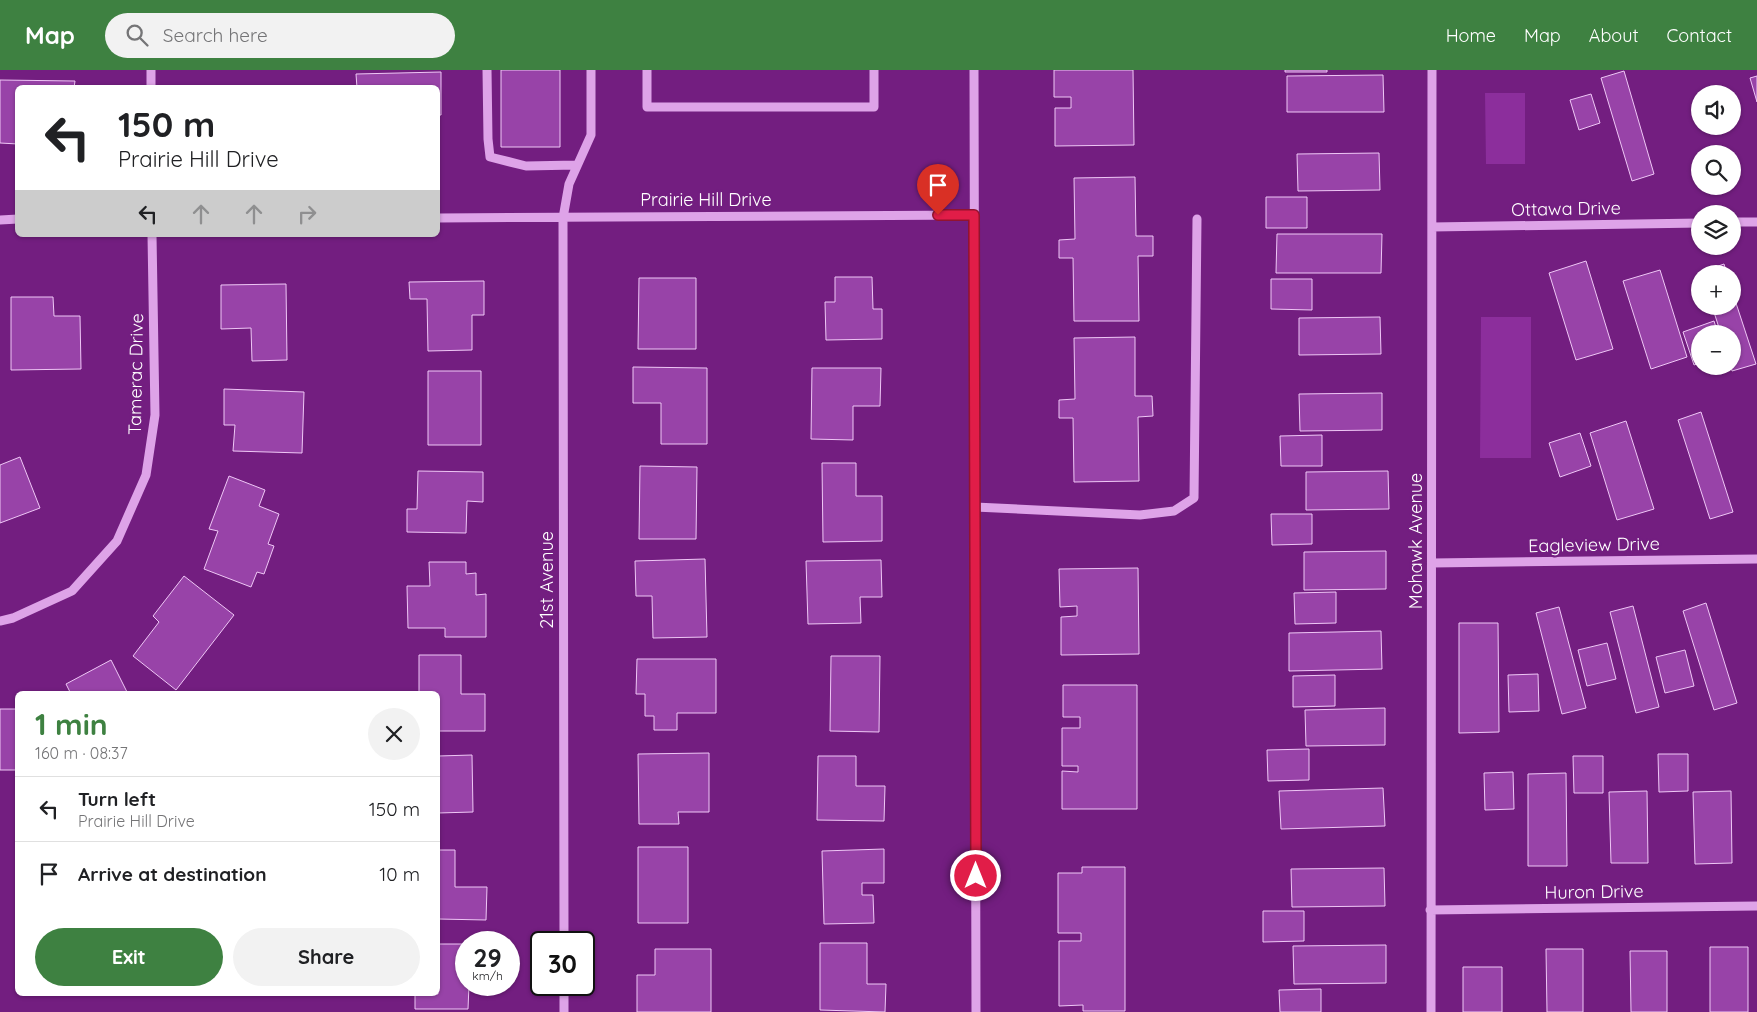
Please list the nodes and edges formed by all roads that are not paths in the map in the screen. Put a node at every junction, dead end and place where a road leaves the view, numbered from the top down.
1 (151, 70) edge
2 (487, 70) edge
3 (591, 70) edge
4 (647, 70) edge
5 (874, 70) edge
6 (974, 70) edge
7 (1432, 70) edge
8 (151, 85) edge
9 (576, 165) junction
10 (974, 215) junction
11 (440, 218) edge
12 (563, 218) junction
13 (1197, 219) dead end
14 (0, 220) edge
15 (15, 220) edge
16 (1741, 222) edge
17 (1757, 222) edge
18 (1691, 223) edge
19 (1432, 227) junction
20 (152, 237) edge
21 (975, 507) junction
22 (1757, 559) edge
23 (1432, 563) junction
24 (0, 621) edge
25 (1757, 906) edge
26 (1430, 910) junction
27 (564, 931) edge
28 (564, 996) edge
29 (564, 1012) edge
30 (976, 1012) edge
31 (1431, 1012) edge

1 - 8 street
2 - 9 street
3 - 9 street, 21st Avenue
4 - 5 street
6 - 10 street
7 - 19 street, Mohawk Avenue
9 - 12 street, 21st Avenue
10 - 12 street, Prairie Hill Drive
10 - 21 street
11 - 12 street, Prairie Hill Drive
12 - 27 street, 21st Avenue
13 - 21 street
14 - 15 street
16 - 17 street
18 - 19 street, Ottawa Drive
19 - 23 street, Mohawk Avenue
20 - 24 street, Tamerac Drive
21 - 30 street
22 - 23 street, Eagleview Drive
23 - 26 street, Mohawk Avenue
25 - 26 street, Huron Drive
26 - 31 street, Mohawk Avenue
28 - 29 street

